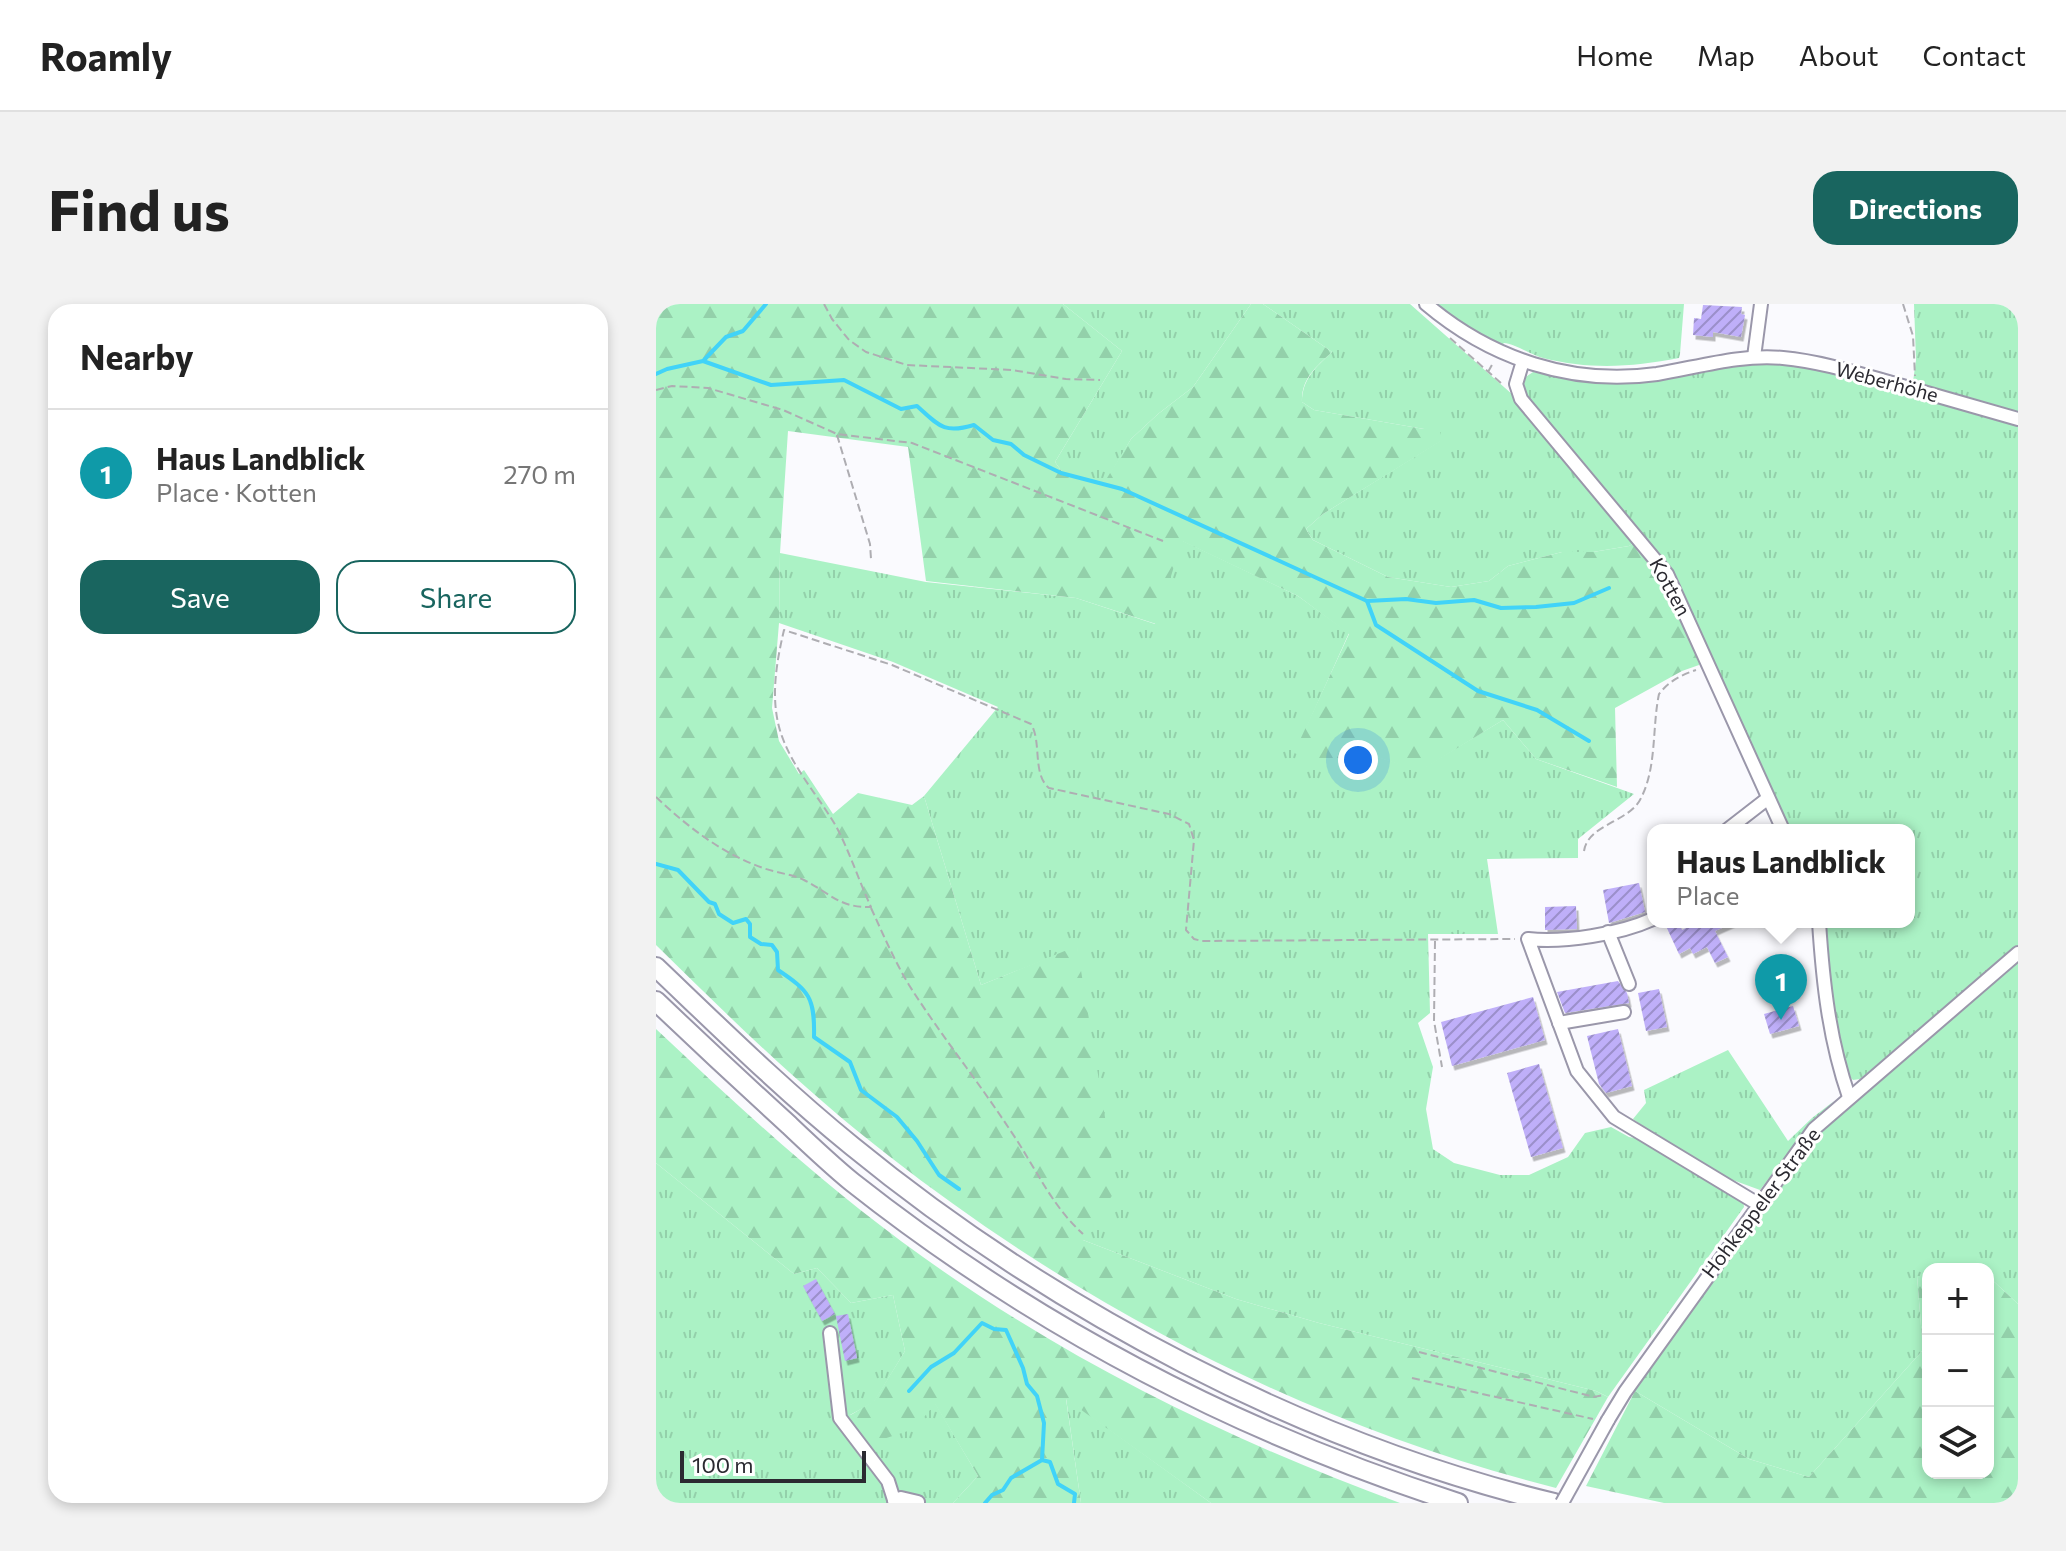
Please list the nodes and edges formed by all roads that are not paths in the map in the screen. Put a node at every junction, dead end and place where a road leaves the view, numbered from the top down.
1 (1426, 304) edge
2 (1761, 304) edge
3 (1754, 357) junction
4 (1523, 361) junction
5 (2018, 419) edge
6 (1767, 799) junction
7 (1735, 824) edge
8 (1780, 824) edge
9 (1647, 921) edge
10 (1820, 928) edge
11 (1608, 932) junction
12 (2018, 953) edge
13 (656, 967) edge
14 (1629, 984) dead end
15 (656, 1001) edge
16 (1624, 1012) dead end
17 (1559, 1023) junction
18 (1849, 1097) junction
19 (1758, 1204) junction
20 (830, 1333) dead end
21 (894, 1501) edge
22 (918, 1502) edge
23 (1458, 1503) edge
24 (1554, 1503) edge
25 (1562, 1503) edge

1 - 4 street, Weberhöhe
2 - 3 street
3 - 4 street, Weberhöhe
3 - 5 street, Weberhöhe
4 - 6 street, Kotten
6 - 7 street
6 - 8 street, Kotten
9 - 11 street
10 - 18 street
11 - 14 street
11 - 17 street
12 - 18 street, Hohkeppeler Straße
13 - 24 highway
15 - 23 highway
16 - 17 street
17 - 19 street
18 - 19 street, Hohkeppeler Straße
19 - 25 street, Hohkeppeler Straße, bridge
20 - 21 street
21 - 22 street

